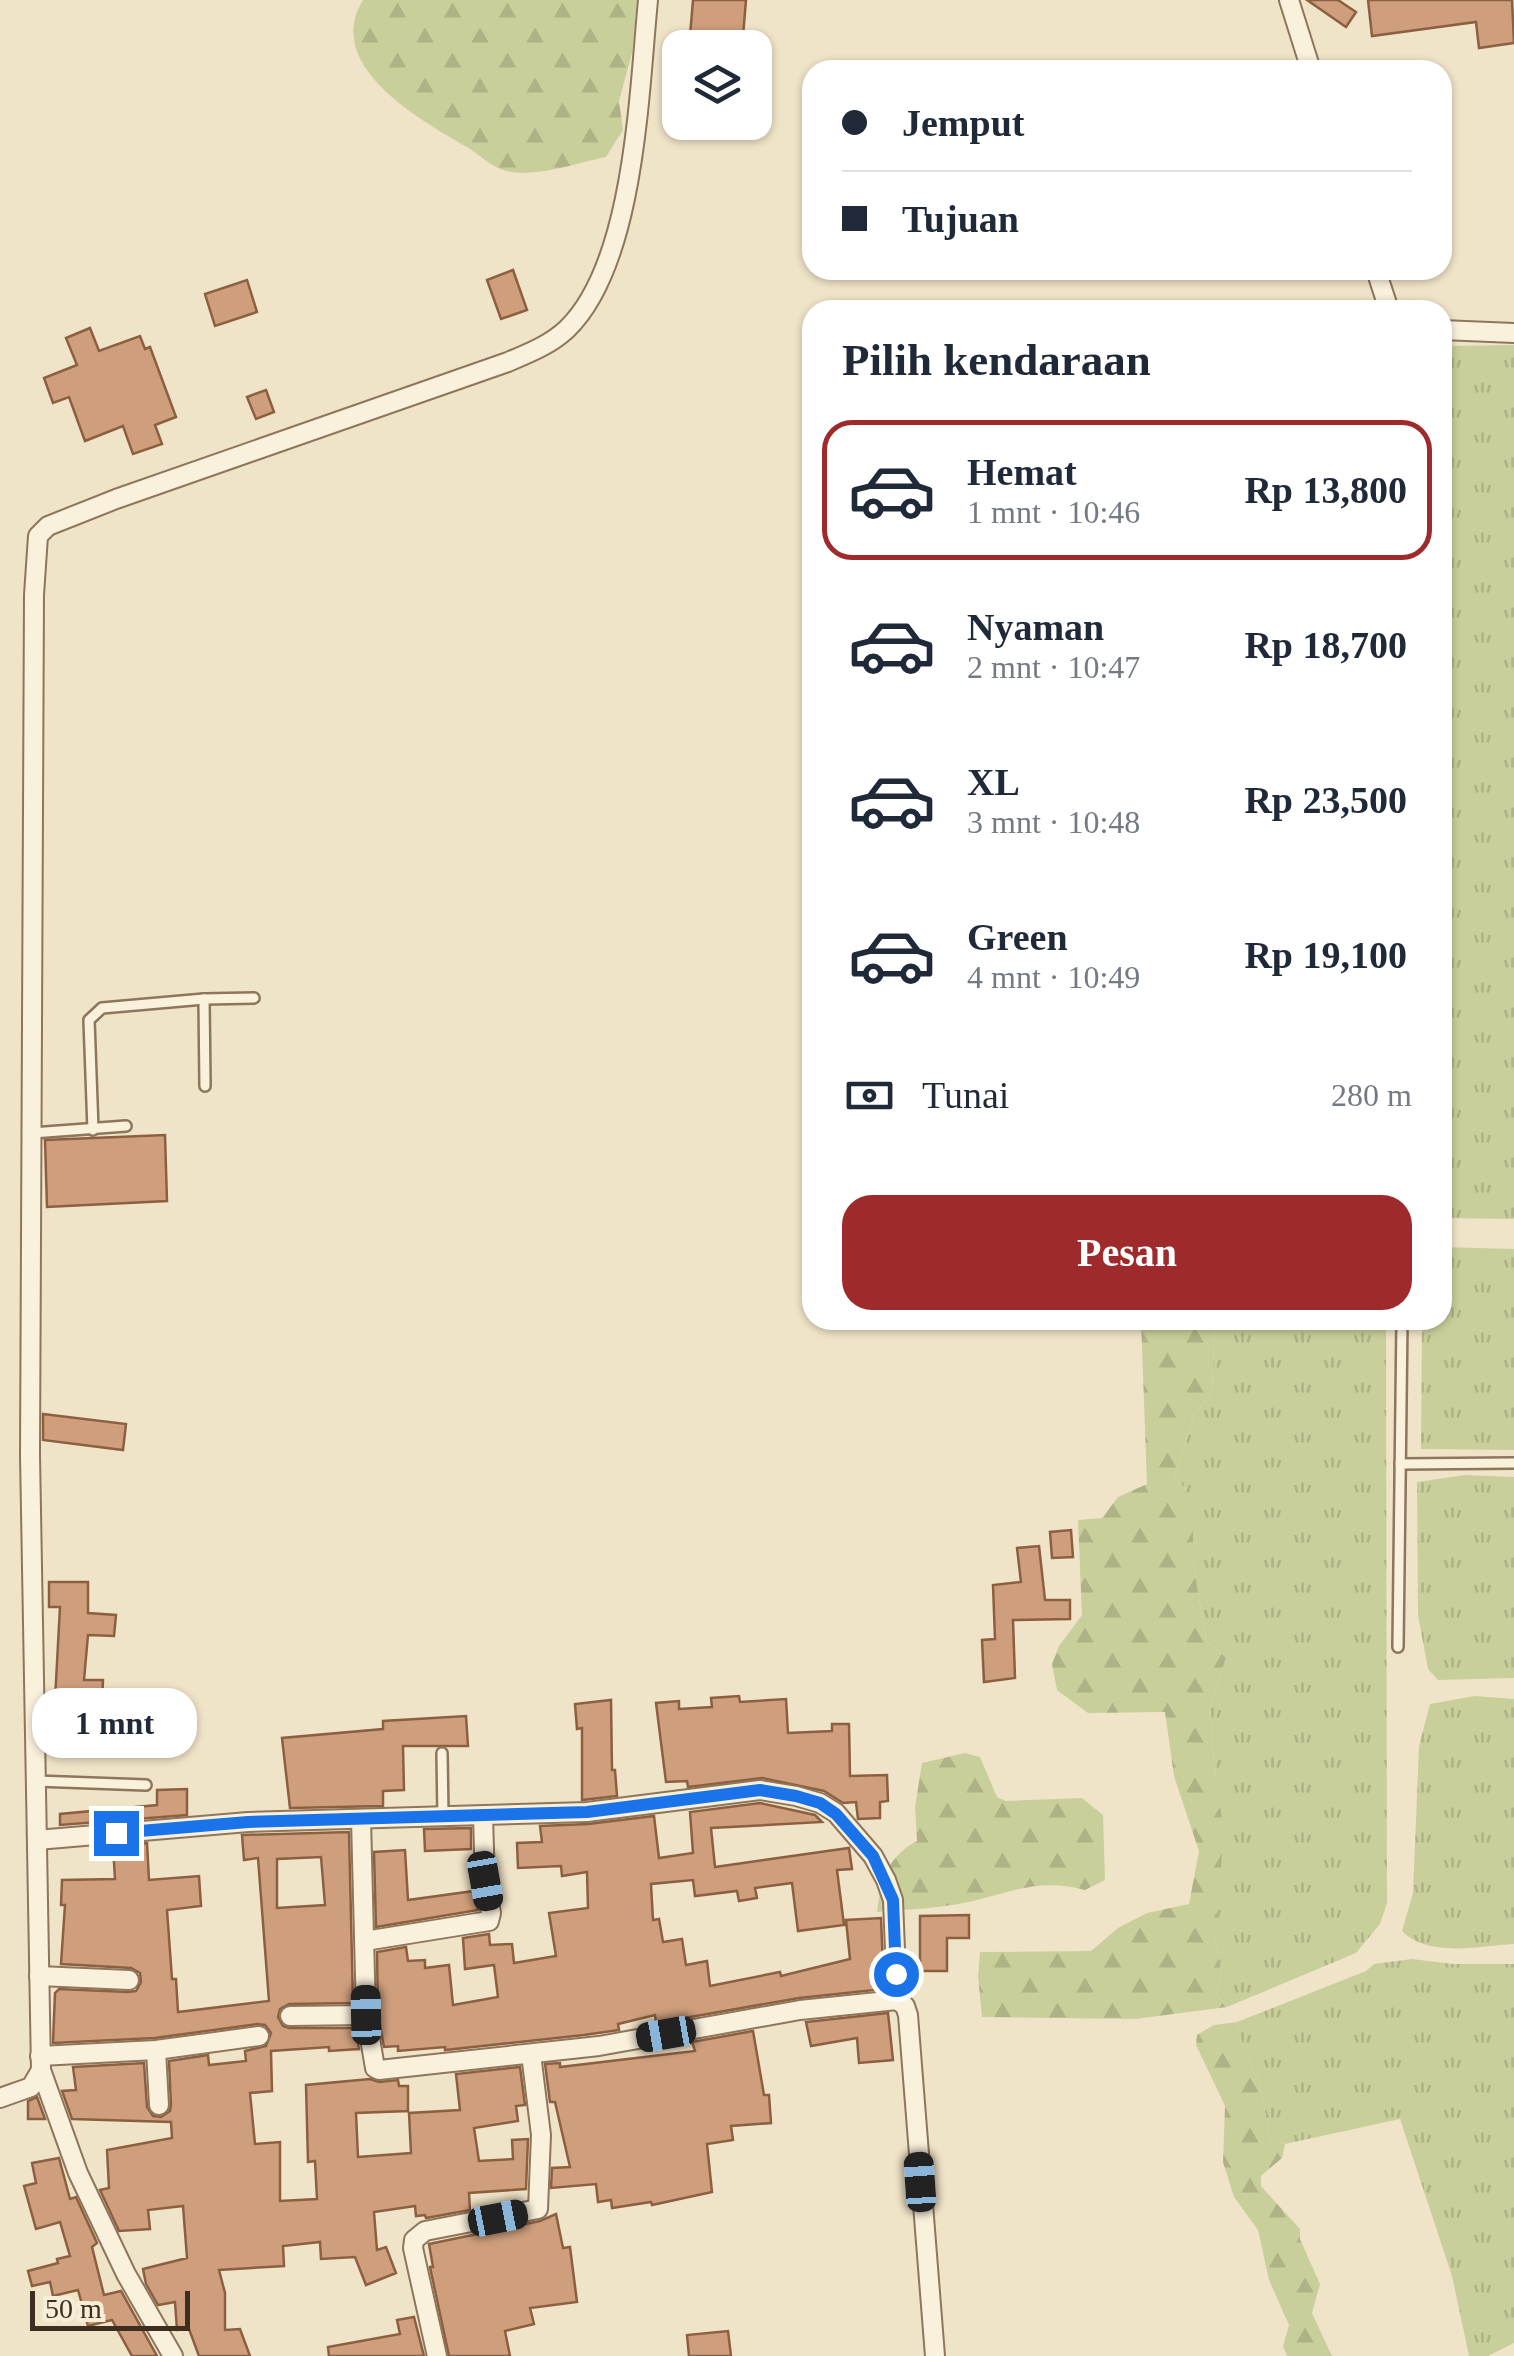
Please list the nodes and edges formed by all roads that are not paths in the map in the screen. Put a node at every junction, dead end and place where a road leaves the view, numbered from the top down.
1 (648, 0) edge
2 (1289, 0) edge
3 (1308, 60) edge
4 (1452, 331) edge
5 (1514, 334) edge
6 (254, 998) dead end
7 (204, 1000) junction
8 (205, 1086) dead end
9 (126, 1126) dead end
10 (94, 1130) junction
11 (32, 1133) junction
12 (1402, 1330) edge
13 (1400, 1464) junction
14 (1514, 1464) edge
15 (1398, 1646) dead end
16 (442, 1754) dead end
17 (36, 1781) junction
18 (146, 1786) dead end
19 (483, 1817) junction
20 (444, 1818) junction
21 (360, 1819) junction
22 (37, 1840) junction
23 (366, 1941) junction
24 (39, 1976) junction
25 (130, 1980) dead end
26 (897, 2000) junction
27 (366, 2015) junction
28 (290, 2016) dead end
29 (259, 2036) dead end
30 (156, 2050) junction
31 (532, 2054) junction
32 (40, 2063) junction
33 (0, 2098) edge
34 (160, 2106) dead end
35 (172, 2356) edge
36 (437, 2356) edge
37 (935, 2356) edge

1 - 11 street
2 - 3 street
4 - 5 street
6 - 7 lane
7 - 8 lane
7 - 10 lane
9 - 10 lane
10 - 11 lane
11 - 17 street
12 - 13 lane
13 - 14 lane
13 - 15 lane
16 - 20 lane
17 - 18 lane
17 - 22 street
19 - 20 street
19 - 23 street
19 - 26 street
20 - 21 street
21 - 22 street
21 - 23 street
22 - 24 street
23 - 27 street
24 - 25 street
24 - 32 street
26 - 31 street
26 - 37 street
27 - 28 street
27 - 31 street
29 - 30 street
30 - 32 street
30 - 34 street
31 - 36 street
32 - 33 street
32 - 35 street

